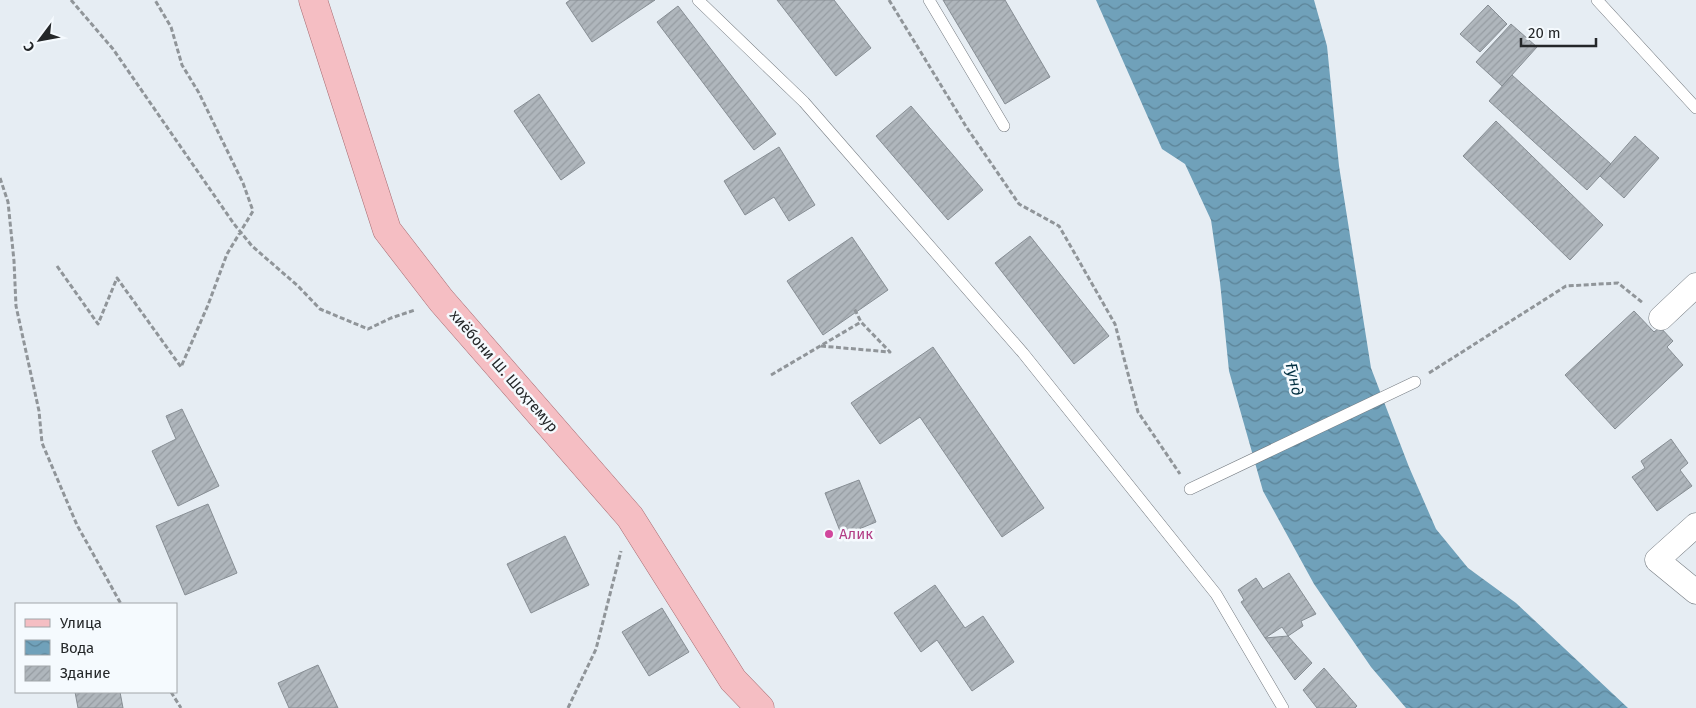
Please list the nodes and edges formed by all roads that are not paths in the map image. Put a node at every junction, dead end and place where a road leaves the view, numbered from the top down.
1 (313, 0) edge
2 (698, 0) edge
3 (929, 0) edge
4 (1598, 0) edge
5 (1696, 108) edge
6 (1004, 126) dead end
7 (1696, 285) edge
8 (1661, 318) road end
9 (1415, 382) road end
10 (1190, 489) road end
11 (1696, 525) edge
12 (1696, 592) edge
13 (760, 708) edge
14 (1284, 708) edge

1 - 13 main road, хиёбони Ш. Шоҳтемур
2 - 14 lane
3 - 6 lane
4 - 5 lane
7 - 8 street
9 - 10 lane
11 - 12 street

